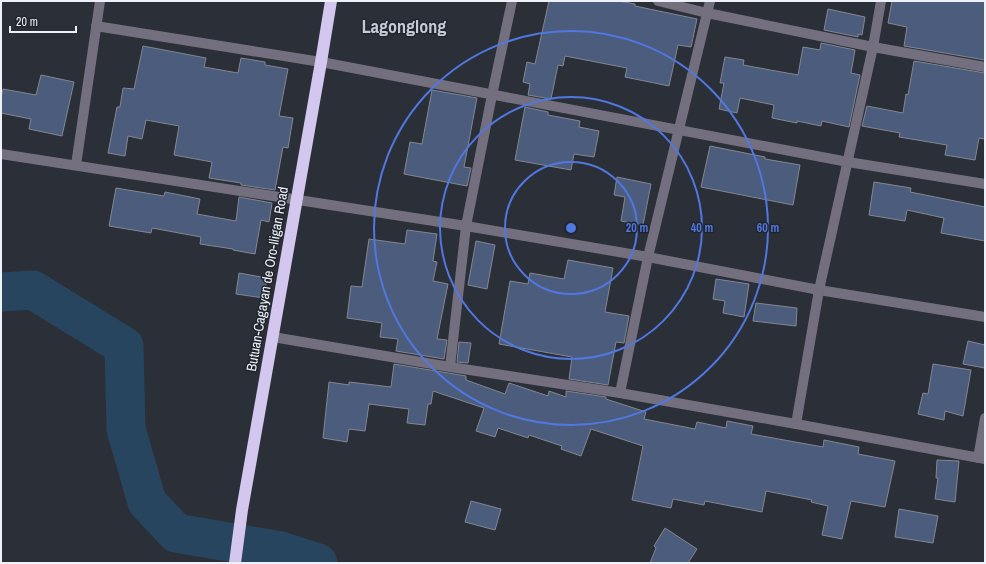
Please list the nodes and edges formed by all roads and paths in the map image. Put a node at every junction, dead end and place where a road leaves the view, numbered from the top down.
1 (100, 1) edge
2 (331, 1) edge
3 (512, 1) edge
4 (658, 1) edge
5 (710, 1) edge
6 (881, 1) edge
7 (707, 13) junction
8 (96, 26) junction
9 (873, 47) junction
10 (321, 62) junction
11 (985, 67) edge
12 (492, 95) junction
13 (679, 130) junction
14 (1, 154) edge
15 (848, 162) junction
16 (76, 165) junction
17 (985, 184) edge
18 (296, 200) junction
19 (466, 226) junction
20 (648, 257) junction
21 (819, 290) junction
22 (985, 317) edge
23 (273, 337) junction
24 (450, 367) junction
25 (620, 393) junction
26 (985, 418) edge
27 (796, 424) junction
28 (981, 458) edge
29 (235, 563) edge

1 - 8 street
2 - 10 highway, Butuan-Cagayan de Oro-Iligan Road
3 - 12 street
4 - 7 street
5 - 7 street
6 - 9 street
7 - 9 street
7 - 13 street
8 - 10 street
8 - 16 street
9 - 11 street
9 - 15 street
10 - 12 street
10 - 18 highway, Butuan-Cagayan de Oro-Iligan Road
12 - 13 street
12 - 19 street
13 - 15 street
13 - 20 street
14 - 16 street
15 - 17 street
15 - 21 street
16 - 18 street
18 - 19 street
18 - 23 highway, Butuan-Cagayan de Oro-Iligan Road
19 - 20 street
19 - 24 street
20 - 21 street
20 - 25 street
21 - 22 street
21 - 27 street
23 - 24 street
23 - 29 highway, Butuan-Cagayan de Oro-Iligan Road
24 - 25 street
25 - 27 street
26 - 28 street
27 - 28 street

